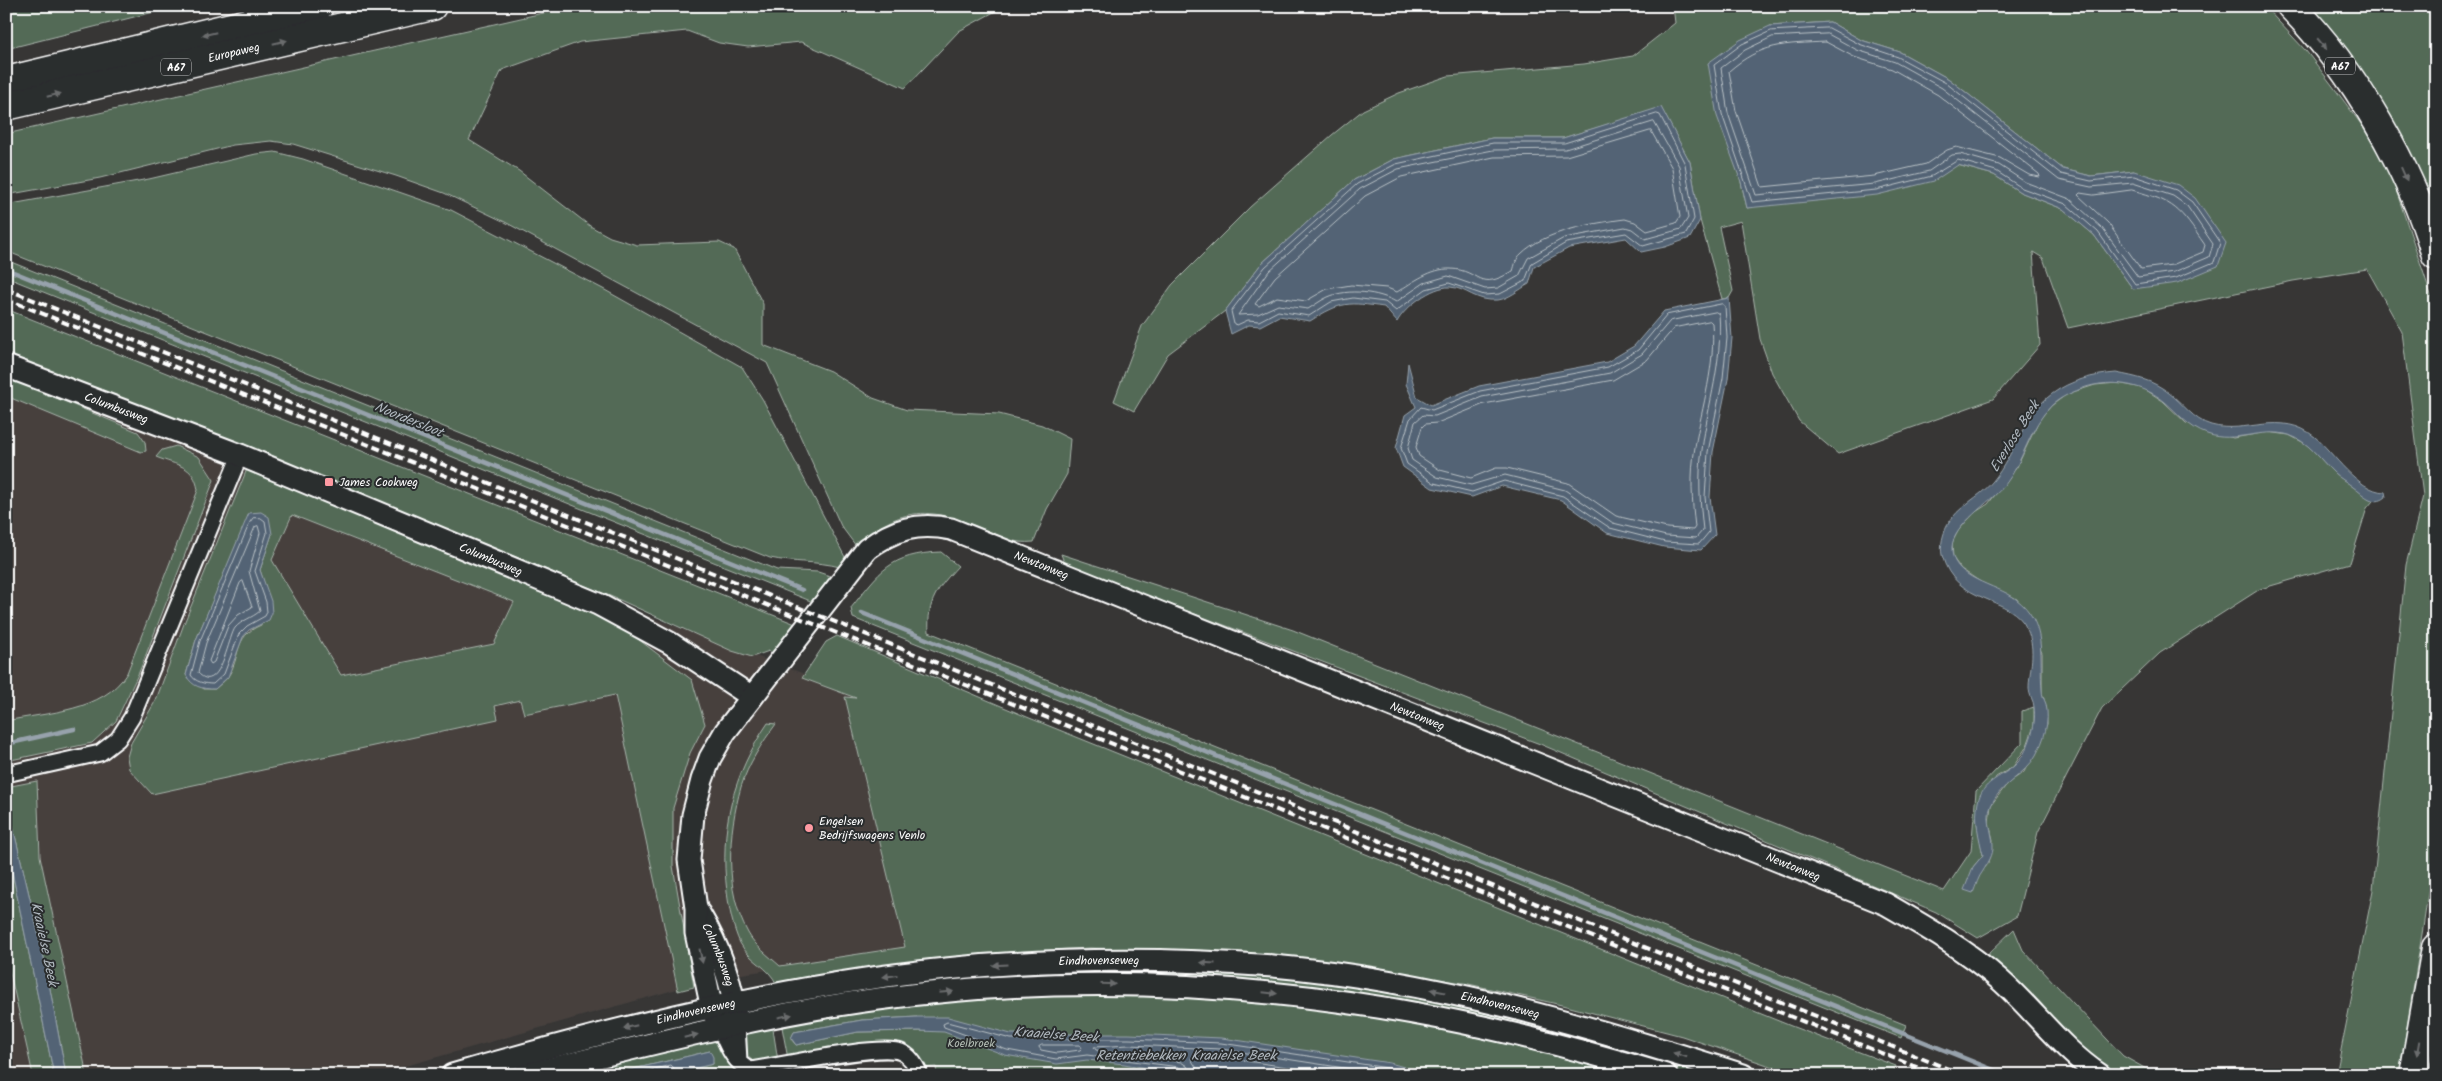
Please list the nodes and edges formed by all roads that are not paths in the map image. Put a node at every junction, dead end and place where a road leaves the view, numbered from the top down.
1 (310, 6) edge
2 (319, 6) edge
3 (432, 6) edge
4 (2291, 6) edge
5 (257, 23) junction
6 (6, 81) edge
7 (6, 106) edge
8 (2436, 255) edge
9 (6, 366) edge
10 (240, 455) junction
11 (752, 697) junction
12 (6, 774) edge
13 (696, 908) junction
14 (2436, 948) edge
15 (735, 1003) junction
16 (712, 1009) junction
17 (728, 1027) junction
18 (452, 1075) edge
19 (524, 1075) edge
20 (920, 1075) edge
21 (1666, 1075) edge
22 (1743, 1075) edge
23 (2100, 1075) edge
24 (2414, 1075) edge

1 - 5 highway, A67
2 - 5 highway, Europaweg / A67
7 -> 3 highway, Europaweg / A67
4 -> 8 highway, A67
5 -> 6 highway, Europaweg / A67
9 - 10 street, Columbusweg
10 - 11 street, Columbusweg
10 - 12 street
11 - 13 street, Columbusweg
11 - 23 street, Newtonweg
13 - 15 street, Columbusweg
13 -> 16 street, Columbusweg
14 -> 24 highway
15 - 16 street, Eindhovenseweg
15 - 17 street, Columbusweg
22 -> 15 street, Eindhovenseweg
16 - 17 street, Columbusweg
16 -> 18 street, Eindhovenseweg
19 -> 17 street, Eindhovenseweg
17 - 20 street
17 -> 21 street, Eindhovenseweg

